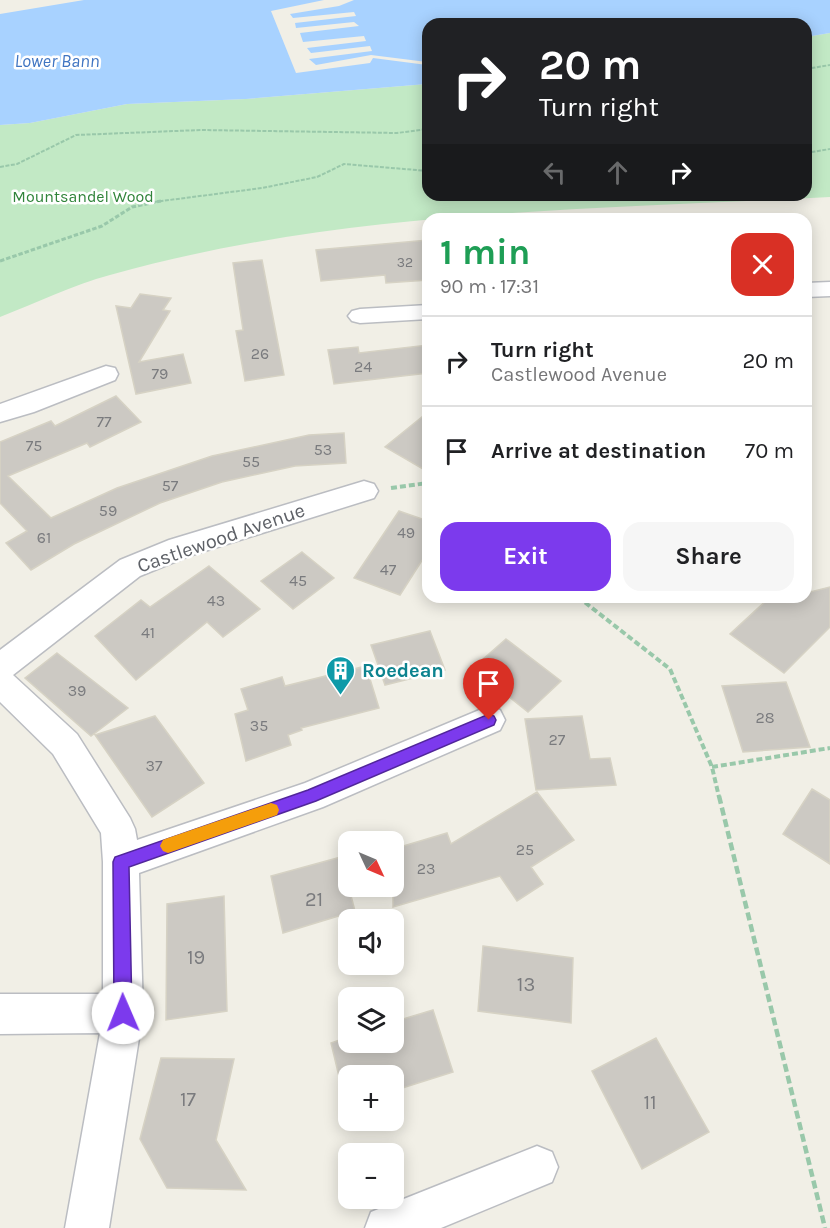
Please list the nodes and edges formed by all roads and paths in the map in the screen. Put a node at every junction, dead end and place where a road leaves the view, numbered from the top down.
1 (830, 65) edge
2 (812, 68) edge
3 (422, 130) edge
4 (830, 148) edge
5 (812, 152) edge
6 (0, 167) edge
7 (422, 170) edge
8 (0, 261) edge
9 (830, 289) edge
10 (812, 290) edge
11 (422, 312) edge
12 (360, 316) dead end
13 (106, 374) dead end
14 (0, 413) edge
15 (422, 484) edge
16 (364, 491) joint
17 (586, 603) edge
18 (0, 667) edge
19 (0, 682) edge
20 (489, 720) dead end
21 (830, 748) edge
22 (712, 766) junction
23 (121, 862) junction
24 (123, 1013) junction
25 (0, 1014) edge
26 (537, 1167) dead end
27 (87, 1228) edge
28 (387, 1228) edge
29 (825, 1228) edge

1 - 2 path
3 - 6 path
4 - 5 path
7 - 8 path
9 - 10 street
11 - 12 street
13 - 14 street
15 - 16 path
16 - 18 street, Castlewood Avenue
17 - 22 path
19 - 23 street
20 - 23 street
21 - 22 path
22 - 29 path
23 - 24 street
24 - 25 street
24 - 27 street
26 - 28 street

